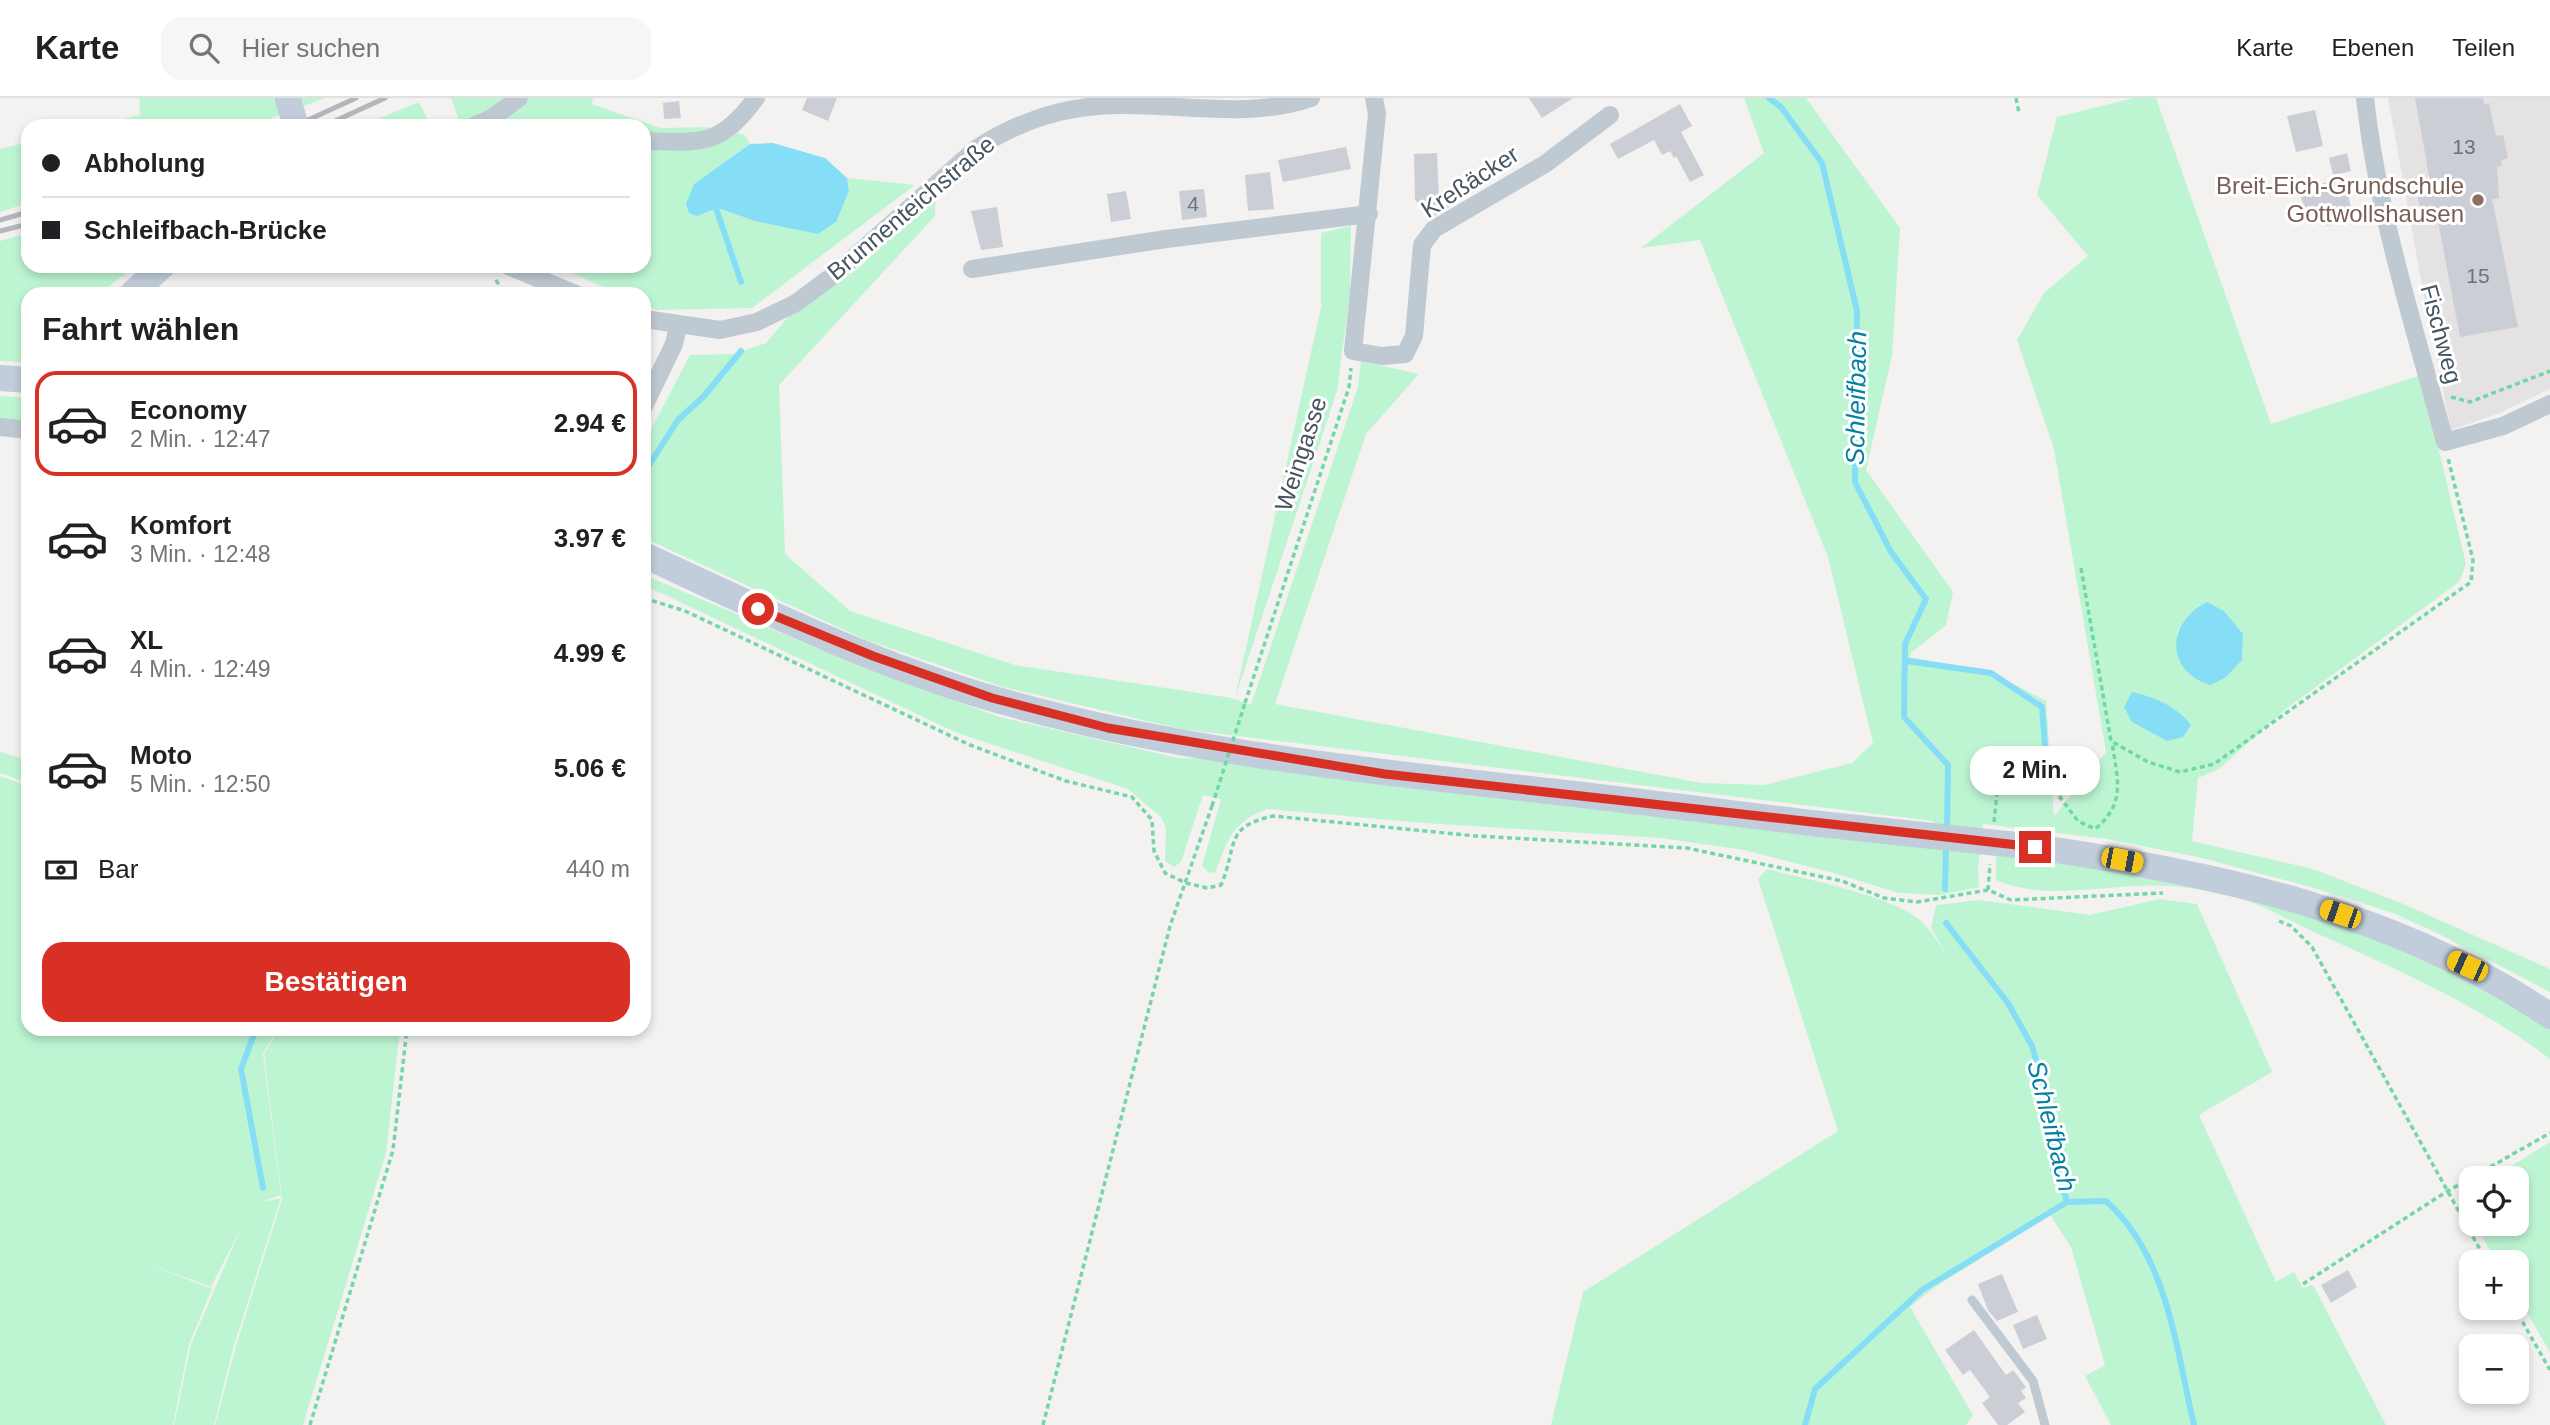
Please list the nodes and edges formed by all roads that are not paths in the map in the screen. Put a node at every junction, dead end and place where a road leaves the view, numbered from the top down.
1 (519, 98) edge
2 (756, 98) edge
3 (1311, 98) edge
4 (1374, 98) edge
5 (2365, 98) edge
6 (287, 99) edge
7 (1610, 115) dead end
8 (294, 119) edge
9 (490, 119) edge
10 (651, 141) edge
11 (1369, 214) junction
12 (972, 269) dead end
13 (154, 273) edge
14 (168, 273) edge
15 (525, 273) edge
16 (140, 287) edge
17 (156, 287) edge
18 (559, 287) edge
19 (651, 320) edge
20 (678, 326) junction
21 (0, 378) edge
22 (21, 380) edge
23 (651, 392) edge
24 (2550, 404) edge
25 (0, 427) edge
26 (21, 428) edge
27 (651, 558) edge
28 (2550, 1016) edge
29 (1972, 1300) dead end
30 (2045, 1425) edge

1 - 9 street
2 - 10 street
3 - 20 street, Brunnenteichstraße
4 - 11 street
5 - 24 street, Fischweg
6 - 8 main road, bridge
7 - 11 street, Kreßäcker
11 - 12 street
13 - 16 main road
14 - 17 main road
15 - 18 street
19 - 20 street, Brunnenteichstraße
20 - 23 street
21 - 22 main road
25 - 26 street
27 - 28 main road, bridge
29 - 30 lane

